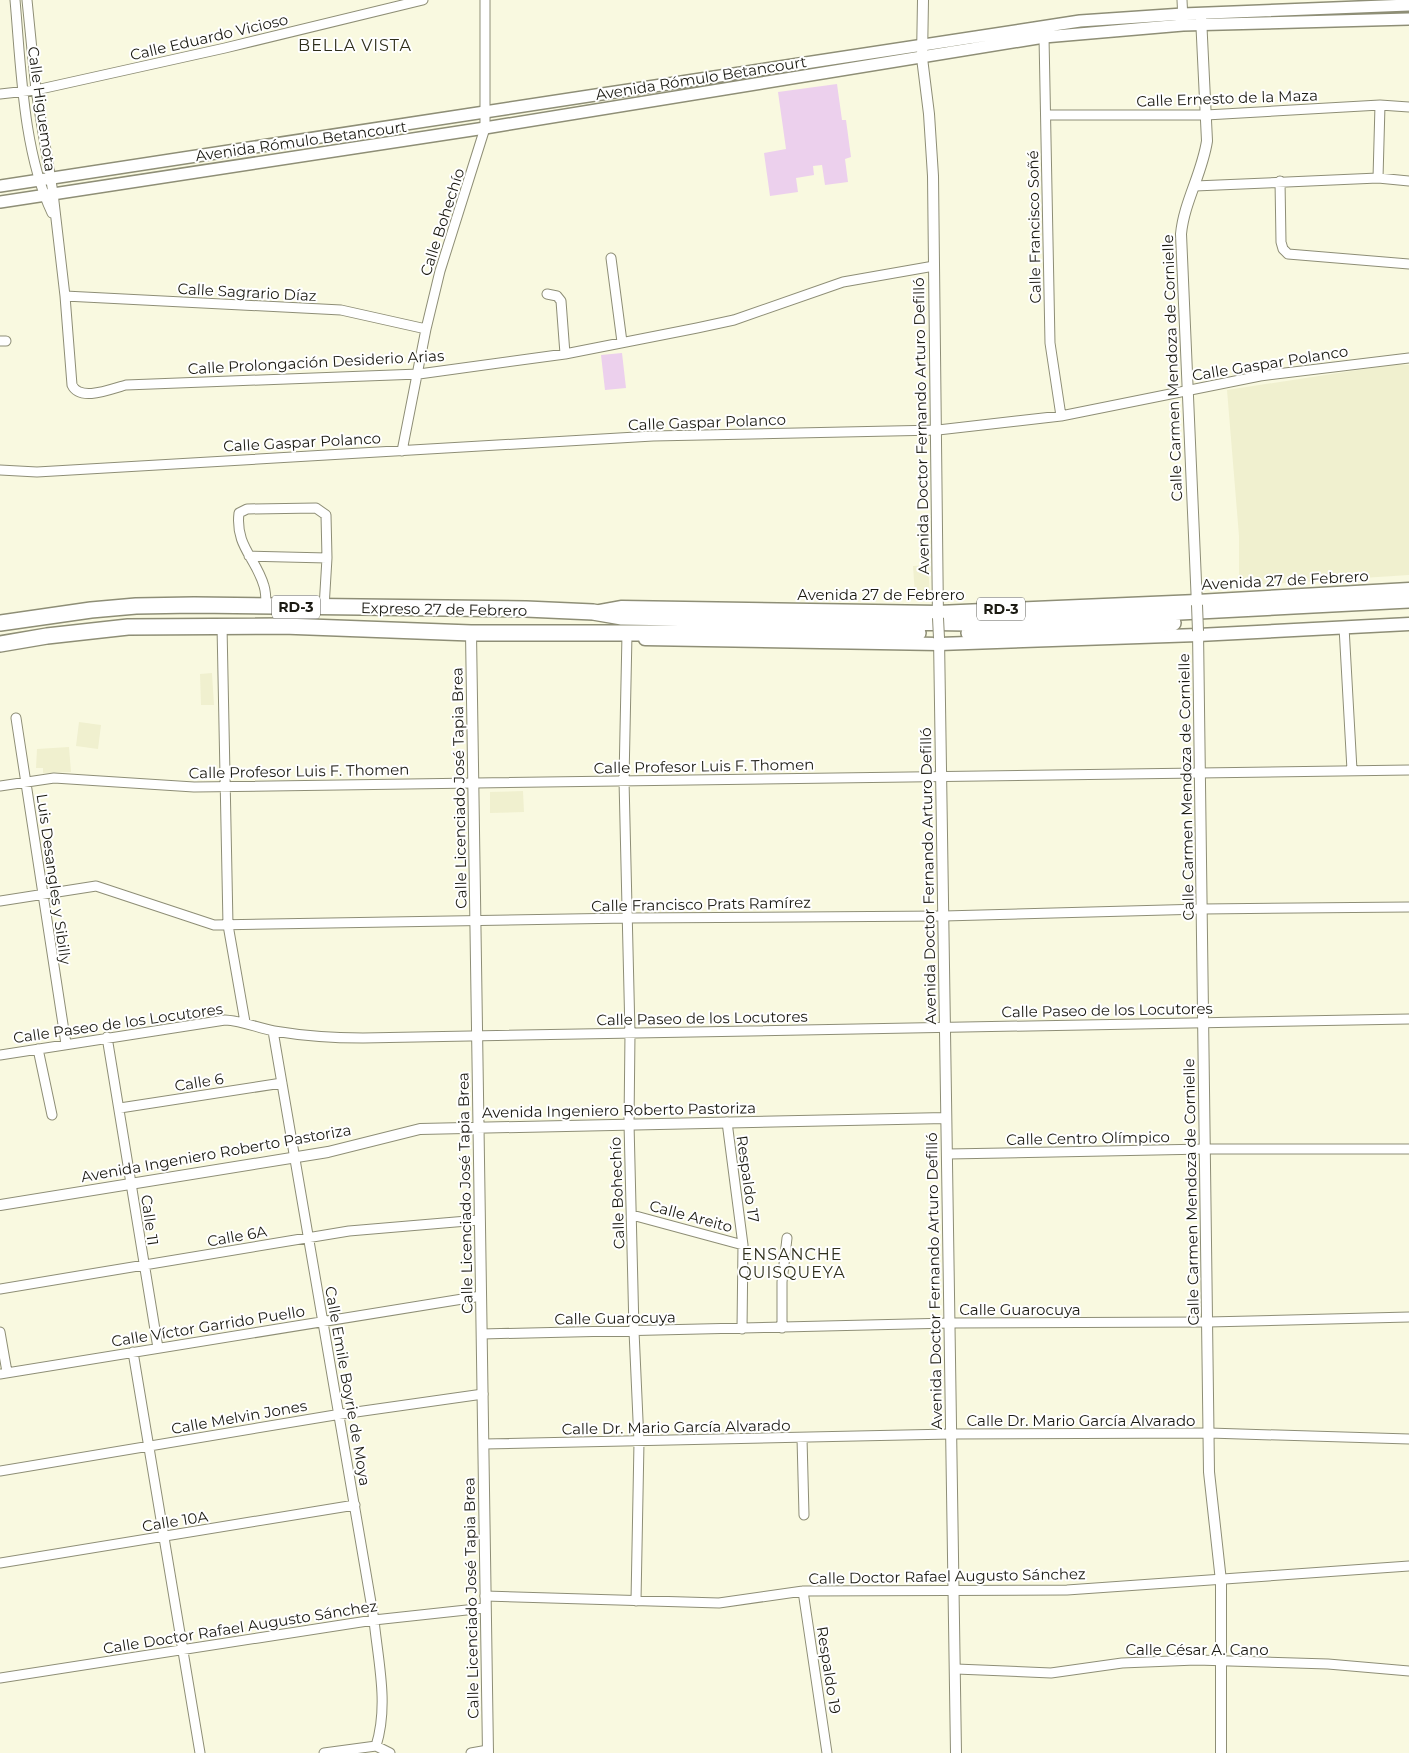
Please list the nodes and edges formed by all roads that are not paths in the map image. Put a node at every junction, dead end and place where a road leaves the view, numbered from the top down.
1 (15, 0) edge
2 (27, 0) edge
3 (424, 0) edge
4 (485, 0) edge
5 (923, 0) edge
6 (1182, 0) edge
7 (1409, 6) edge
8 (1201, 19) junction
9 (1409, 19) edge
10 (1183, 20) junction
11 (1044, 37) junction
12 (923, 44) junction
13 (922, 58) junction
14 (36, 90) junction
15 (23, 92) junction
16 (0, 94) edge
17 (1380, 105) junction
18 (1409, 107) edge
19 (487, 113) junction
20 (1046, 115) junction
21 (1206, 115) junction
22 (485, 128) junction
23 (1378, 178) junction
24 (43, 179) junction
25 (1280, 180) junction
26 (1409, 180) edge
27 (0, 186) edge
28 (1194, 186) junction
29 (48, 194) junction
30 (0, 202) edge
31 (611, 258) dead end
32 (1409, 264) edge
33 (934, 266) junction
34 (547, 294) dead end
35 (65, 296) junction
36 (426, 329) junction
37 (622, 342) junction
38 (565, 354) junction
39 (1409, 358) edge
40 (419, 374) junction
41 (1188, 389) junction
42 (78, 392) joint
43 (1061, 416) junction
44 (938, 430) junction
45 (402, 451) junction
46 (0, 470) edge
47 (249, 556) junction
48 (327, 558) junction
49 (1409, 589) edge
50 (1409, 600) edge
51 (1197, 603) junction
52 (266, 606) junction
53 (324, 608) junction
54 (1324, 610) junction
55 (1409, 610) edge
56 (594, 612) junction
57 (938, 615) junction
58 (0, 623) edge
59 (1409, 624) edge
60 (222, 626) junction
61 (1344, 627) junction
62 (886, 628) junction
63 (471, 633) junction
64 (1198, 633) junction
65 (631, 634) junction
66 (939, 641) junction
67 (0, 644) edge
68 (16, 718) dead end
69 (1352, 770) junction
70 (1409, 770) edge
71 (1200, 771) junction
72 (941, 777) junction
73 (624, 780) junction
74 (26, 781) junction
75 (473, 782) junction
76 (0, 786) edge
77 (226, 787) junction
78 (42, 894) junction
79 (0, 901) edge
80 (1409, 907) edge
81 (1203, 909) junction
82 (944, 916) junction
83 (628, 918) junction
84 (476, 921) junction
85 (228, 925) junction
86 (1409, 1019) edge
87 (245, 1022) junction
88 (1203, 1022) junction
89 (945, 1026) junction
90 (273, 1031) junction
91 (630, 1034) junction
92 (479, 1035) junction
93 (107, 1037) junction
94 (66, 1044) junction
95 (38, 1049) junction
96 (0, 1055) edge
97 (282, 1082) junction
98 (120, 1108) junction
99 (52, 1115) dead end
100 (946, 1118) junction
101 (727, 1122) junction
102 (629, 1123) junction
103 (478, 1128) junction
104 (1409, 1149) edge
105 (1206, 1150) junction
106 (948, 1154) junction
107 (296, 1157) junction
108 (131, 1182) junction
109 (0, 1205) edge
110 (632, 1215) junction
111 (479, 1220) junction
112 (308, 1237) junction
113 (787, 1238) dead end
114 (744, 1245) junction
115 (143, 1266) junction
116 (0, 1289) edge
117 (481, 1296) junction
118 (1409, 1317) edge
119 (322, 1321) junction
120 (1208, 1322) junction
121 (950, 1323) junction
122 (782, 1328) junction
123 (742, 1329) junction
124 (634, 1331) junction
125 (0, 1332) edge
126 (482, 1334) junction
127 (158, 1348) junction
128 (133, 1352) junction
129 (3, 1373) edge
130 (483, 1394) junction
131 (338, 1414) junction
132 (1209, 1433) junction
133 (951, 1434) junction
134 (802, 1438) junction
135 (1409, 1439) edge
136 (640, 1442) junction
137 (484, 1444) junction
138 (149, 1446) junction
139 (0, 1471) edge
140 (355, 1505) junction
141 (804, 1515) dead end
142 (164, 1538) junction
143 (0, 1563) edge
144 (1409, 1566) edge
145 (1221, 1581) junction
146 (954, 1590) junction
147 (803, 1591) junction
148 (485, 1596) junction
149 (636, 1601) junction
150 (485, 1608) junction
151 (374, 1620) junction
152 (183, 1649) junction
153 (1220, 1661) junction
154 (956, 1669) junction
155 (1409, 1671) edge
156 (0, 1678) edge
157 (376, 1746) junction
158 (488, 1752) edge
159 (200, 1753) edge
160 (324, 1753) edge
161 (390, 1753) edge
162 (471, 1753) edge
163 (827, 1753) edge
164 (956, 1753) edge
165 (1221, 1753) edge

1 - 15 street, Calle Higuemota
2 - 14 street, Calle Higuemota
3 - 14 street, Calle Eduardo Vicioso
4 - 19 street, Calle Bohechío
5 - 12 street, Avenida Doctor Fernando Arturo Defilló
6 - 10 street
7 - 8 main road, Avenida Rómulo Betancourt
8 - 9 main road, Avenida Rómulo Betancourt
8 - 10 main road, Avenida Rómulo Betancourt
8 - 21 street, Calle Carmen Mendoza de Cornielle
10 - 11 main road, Avenida Rómulo Betancourt
10 - 12 main road, Avenida Rómulo Betancourt
11 - 13 main road, Avenida Rómulo Betancourt
11 - 20 street, Calle Francisco Soñé
12 - 13 street, Avenida Doctor Fernando Arturo Defilló
12 - 19 main road, Avenida Rómulo Betancourt
13 - 22 main road, Avenida Rómulo Betancourt
13 - 33 street, Avenida Doctor Fernando Arturo Defilló
14 - 15 street, Calle Eduardo Vicioso
14 - 24 street, Calle Higuemota
15 - 16 street, Calle Eduardo Vicioso
15 - 24 street, Calle Higuemota
17 - 18 street, Calle Ernesto de la Maza
17 - 21 street, Calle Ernesto de la Maza
17 - 23 street
19 - 22 street, Calle Bohechío
19 - 24 main road, Avenida Rómulo Betancourt
20 - 21 street, Calle Ernesto de la Maza
20 - 43 street, Calle Francisco Soñé
21 - 28 street, Calle Carmen Mendoza de Cornielle
22 - 29 main road, Avenida Rómulo Betancourt
22 - 36 street, Calle Bohechío
23 - 25 street
23 - 26 street
24 - 27 main road, Avenida Rómulo Betancourt
24 - 29 street, Calle Higuemota
25 - 28 street
25 - 32 street
28 - 41 street, Calle Carmen Mendoza de Cornielle
29 - 30 main road, Avenida Rómulo Betancourt
29 - 35 street, Calle Higuemota
31 - 37 street
33 - 37 street, Calle Prolongación Desiderio Arias
33 - 44 street, Avenida Doctor Fernando Arturo Defilló
34 - 38 street
35 - 36 street, Calle Sagrario Díaz
35 - 42 street, Calle Higuemota
36 - 40 street, Calle Bohechío
37 - 38 street, Calle Prolongación Desiderio Arias
38 - 40 street, Calle Prolongación Desiderio Arias
39 - 41 street, Calle Gaspar Polanco
40 - 42 street, Calle Prolongación Desiderio Arias
40 - 45 street, Calle Bohechío
41 - 43 street, Calle Gaspar Polanco
41 - 51 street, Calle Carmen Mendoza de Cornielle
43 - 44 street, Calle Gaspar Polanco
44 - 45 street, Calle Gaspar Polanco
44 - 57 street, Avenida Doctor Fernando Arturo Defilló
45 - 46 street, Calle Gaspar Polanco
47 - 48 street
47 - 48 street
47 - 52 street
48 - 53 street
49 - 51 main road, Avenida 27 de Febrero / RD-3
50 - 54 highway, RD-3
51 - 57 main road, Avenida 27 de Febrero / RD-3
51 - 64 street, Calle Carmen Mendoza de Cornielle, bridge
52 - 53 highway, Expreso 27 de Febrero / RD-3
52 - 58 highway, Expreso 27 de Febrero / RD-3
53 - 56 highway, Expreso 27 de Febrero / RD-3
54 - 55 highway, RD-3
54 - 62 highway, RD-3
56 - 57 main road, Avenida 27 de Febrero / RD-3
56 - 62 highway, Expreso 27 de Febrero / RD-3
57 - 66 street, Avenida Doctor Fernando Arturo Defilló, bridge
59 - 61 main road, RD-3
60 - 63 highway, Expreso 27 de Febrero / RD-3
60 - 67 highway, Expreso 27 de Febrero / RD-3
60 - 77 street
61 - 64 main road, RD-3
61 - 69 street
62 - 65 highway, Expreso 27 de Febrero / RD-3
63 - 65 highway, Expreso 27 de Febrero / RD-3
63 - 75 street, Calle Licenciado José Tapia Brea
64 - 66 main road, RD-3
64 - 71 street, Calle Carmen Mendoza de Cornielle
65 - 66 main road, RD-3
65 - 73 street, Calle Bohechío
66 - 72 street, Avenida Doctor Fernando Arturo Defilló
68 - 74 street, Luis Desangles y Sibilly
69 - 70 street, Calle Profesor Luis F. Thomen
69 - 71 street, Calle Profesor Luis F. Thomen
71 - 72 street, Calle Profesor Luis F. Thomen
71 - 81 street, Calle Carmen Mendoza de Cornielle
72 - 73 street, Calle Profesor Luis F. Thomen
72 - 82 street, Avenida Doctor Fernando Arturo Defilló
73 - 75 street, Calle Profesor Luis F. Thomen
73 - 83 street, Calle Bohechío
74 - 76 street, Calle Profesor Luis F. Thomen
74 - 77 street, Calle Profesor Luis F. Thomen
74 - 78 street, Luis Desangles y Sibilly
75 - 77 street, Calle Profesor Luis F. Thomen
75 - 84 street, Calle Licenciado José Tapia Brea
77 - 85 street
78 - 79 street, Calle Francisco Prats Ramírez
78 - 85 street, Calle Francisco Prats Ramírez
78 - 94 street, Luis Desangles y Sibilly
80 - 81 street, Calle Francisco Prats Ramírez
81 - 82 street, Calle Francisco Prats Ramírez
81 - 88 street, Calle Carmen Mendoza de Cornielle
82 - 83 street, Calle Francisco Prats Ramírez
82 - 89 street, Avenida Doctor Fernando Arturo Defilló
83 - 84 street, Calle Francisco Prats Ramírez
83 - 91 street, Calle Bohechío
84 - 85 street, Calle Francisco Prats Ramírez
84 - 92 street, Calle Licenciado José Tapia Brea
85 - 87 street
86 - 88 street, Calle Paseo de los Locutores
87 - 90 street, Calle Paseo de los Locutores
87 - 93 street, Calle Paseo de los Locutores
88 - 89 street, Calle Paseo de los Locutores
88 - 105 street, Calle Carmen Mendoza de Cornielle
89 - 91 street, Calle Paseo de los Locutores
89 - 100 street, Avenida Doctor Fernando Arturo Defilló
90 - 92 street, Calle Paseo de los Locutores
90 - 97 street, Calle Emile Boyrie de Moya
91 - 92 street, Calle Paseo de los Locutores
91 - 102 street, Calle Bohechío
92 - 103 street, Calle Licenciado José Tapia Brea
93 - 94 street, Calle Paseo de los Locutores
93 - 98 street, Calle 11
94 - 95 street, Calle Paseo de los Locutores
95 - 96 street, Calle Paseo de los Locutores
95 - 99 street
97 - 98 street, Calle 6
97 - 107 street, Calle Emile Boyrie de Moya
98 - 108 street, Calle 11
100 - 101 street, Avenida Ingeniero Roberto Pastoriza
100 - 106 street, Avenida Doctor Fernando Arturo Defilló
101 - 102 street, Avenida Ingeniero Roberto Pastoriza
101 - 114 street, Respaldo 17
102 - 103 street, Avenida Ingeniero Roberto Pastoriza
102 - 110 street, Calle Bohechío
103 - 107 street, Avenida Ingeniero Roberto Pastoriza
103 - 111 street, Calle Licenciado José Tapia Brea
104 - 105 street, Calle Centro Olímpico
105 - 106 street, Calle Centro Olímpico
105 - 120 street, Calle Carmen Mendoza de Cornielle
106 - 121 street, Avenida Doctor Fernando Arturo Defilló
107 - 108 street, Avenida Ingeniero Roberto Pastoriza
107 - 112 street, Calle Emile Boyrie de Moya
108 - 109 street, Avenida Ingeniero Roberto Pastoriza
108 - 115 street, Calle 11
110 - 114 street, Calle Areito
110 - 124 street, Calle Bohechío
111 - 112 street, Calle 6A
111 - 117 street, Calle Licenciado José Tapia Brea
112 - 115 street, Calle 6A
112 - 119 street, Calle Emile Boyrie de Moya
113 - 122 street
114 - 123 street, Respaldo 17
115 - 116 street, Calle 6A
115 - 127 street, Calle 11
117 - 119 street, Calle Víctor Garrido Puello
117 - 126 street, Calle Licenciado José Tapia Brea
118 - 120 street, Calle Guarocuya
119 - 127 street, Calle Víctor Garrido Puello
119 - 131 street, Calle Emile Boyrie de Moya
120 - 121 street, Calle Guarocuya
120 - 132 street, Calle Carmen Mendoza de Cornielle
121 - 122 street, Calle Guarocuya
121 - 133 street, Avenida Doctor Fernando Arturo Defilló
122 - 123 street, Calle Guarocuya
123 - 124 street, Calle Guarocuya
124 - 126 street, Calle Guarocuya
124 - 136 street, Calle Bohechío
125 - 129 street
126 - 130 street, Calle Licenciado José Tapia Brea
127 - 128 street, Calle Víctor Garrido Puello
128 - 129 street, Calle Víctor Garrido Puello
128 - 138 street
130 - 131 street, Calle Melvin Jones
130 - 137 street, Calle Licenciado José Tapia Brea
131 - 138 street, Calle Melvin Jones
131 - 140 street, Calle Emile Boyrie de Moya
132 - 133 street, Calle Dr. Mario García Alvarado
132 - 135 street, Calle Dr. Mario García Alvarado
132 - 145 street, Calle Carmen Mendoza de Cornielle
133 - 134 street, Calle Dr. Mario García Alvarado
133 - 146 street, Avenida Doctor Fernando Arturo Defilló
134 - 136 street, Calle Dr. Mario García Alvarado
134 - 141 street
136 - 137 street, Calle Dr. Mario García Alvarado
136 - 149 street, Calle Bohechío
137 - 148 street, Calle Licenciado José Tapia Brea
138 - 139 street, Calle Melvin Jones
138 - 142 street
140 - 142 street, Calle 10A
140 - 151 street, Calle Emile Boyrie de Moya
142 - 143 street, Calle 10A
142 - 152 street
144 - 145 street, Calle Doctor Rafael Augusto Sánchez
145 - 146 street, Calle Doctor Rafael Augusto Sánchez
145 - 153 street, Calle Carmen Mendoza de Cornielle
146 - 147 street, Calle Doctor Rafael Augusto Sánchez
146 - 154 street, Avenida Doctor Fernando Arturo Defilló
147 - 149 street, Calle Doctor Rafael Augusto Sánchez
147 - 163 street, Respaldo 19
148 - 149 street, Calle Doctor Rafael Augusto Sánchez
148 - 150 street, Calle Licenciado José Tapia Brea
150 - 151 street, Calle Doctor Rafael Augusto Sánchez
150 - 158 street, Calle Licenciado José Tapia Brea
151 - 152 street, Calle Doctor Rafael Augusto Sánchez
151 - 157 street, Calle Emile Boyrie de Moya
152 - 156 street, Calle Doctor Rafael Augusto Sánchez
152 - 159 street
153 - 154 street, Calle César A. Cano
153 - 155 street, Calle César A. Cano
153 - 165 street, Calle Carmen Mendoza de Cornielle
154 - 164 street, Avenida Doctor Fernando Arturo Defilló
157 - 160 street
157 - 161 street
158 - 162 street

